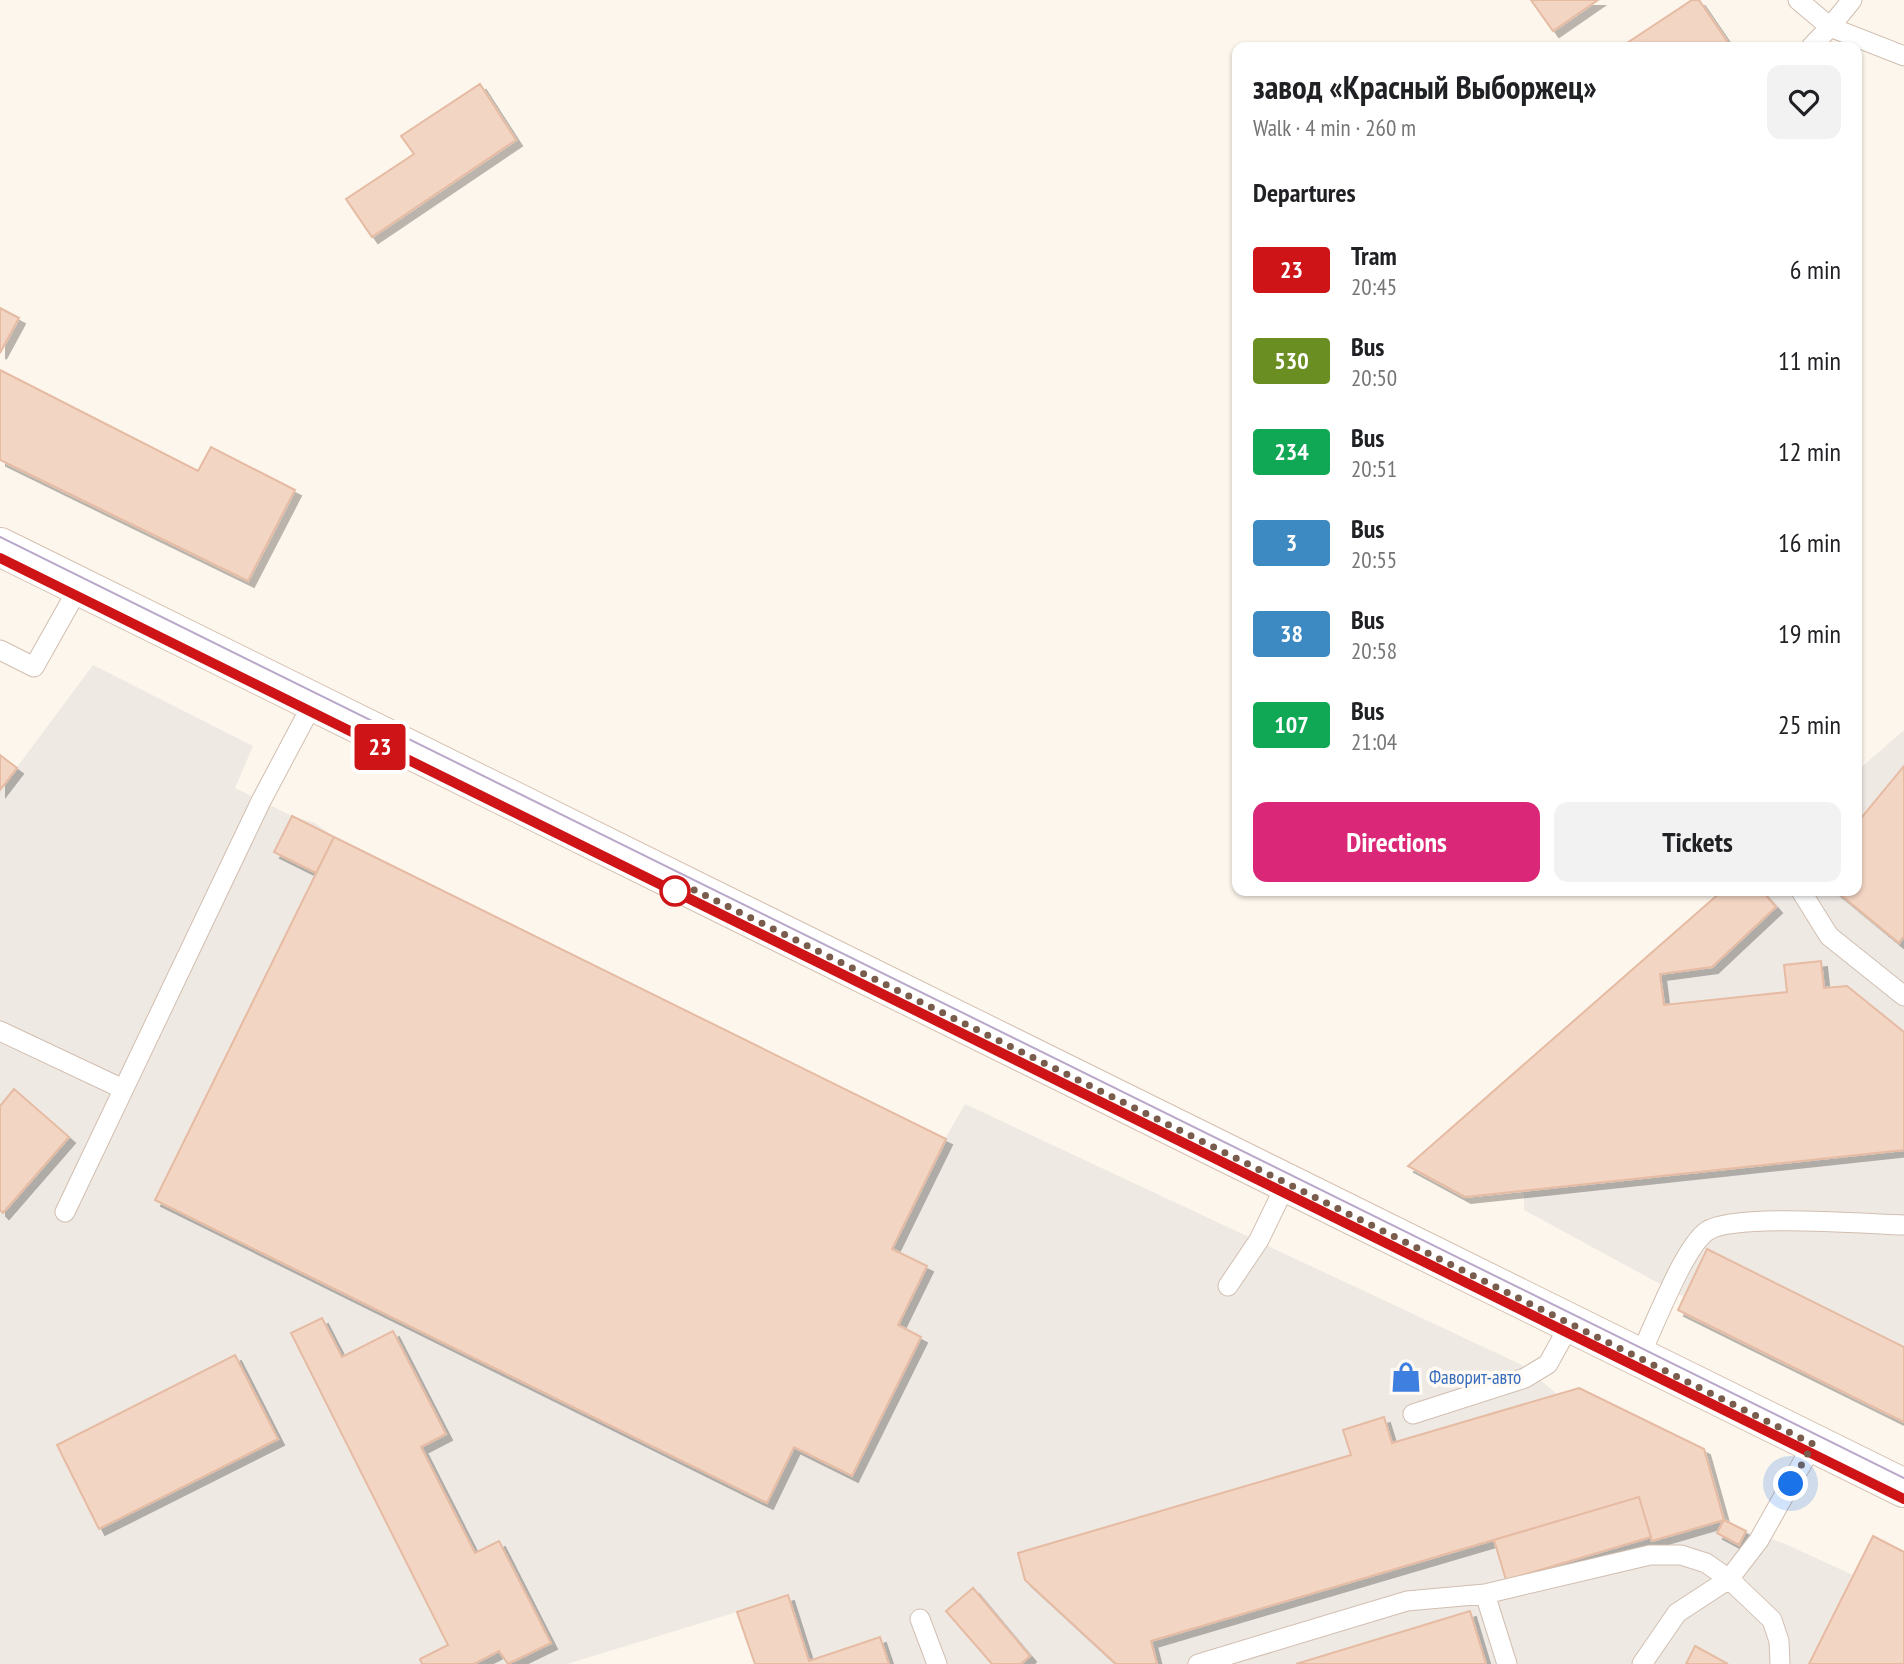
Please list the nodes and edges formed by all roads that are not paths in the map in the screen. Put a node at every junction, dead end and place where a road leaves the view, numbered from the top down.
1 (1798, 0) edge
2 (1852, 0) edge
3 (1830, 27) junction
4 (1816, 42) edge
5 (1904, 56) edge
6 (0, 547) edge
7 (79, 587) junction
8 (0, 650) edge
9 (313, 703) junction
10 (1804, 896) edge
11 (1904, 996) edge
12 (0, 1031) edge
13 (123, 1089) junction
14 (1287, 1181) junction
15 (65, 1212) dead end
16 (1904, 1225) edge
17 (1228, 1286) dead end
18 (1570, 1324) junction
19 (1639, 1357) junction
20 (1413, 1414) dead end
21 (1813, 1444) junction
22 (1904, 1488) edge
23 (1729, 1579) junction
24 (1485, 1594) junction
25 (920, 1619) dead end
26 (937, 1664) edge
27 (1198, 1664) edge
28 (1507, 1664) edge
29 (1642, 1664) edge
30 (1780, 1664) edge

1 - 3 lane
2 - 3 lane
3 - 4 lane
3 - 5 lane
6 - 7 main road
7 - 8 lane
7 - 9 main road
9 - 13 lane
9 - 14 main road
10 - 11 lane
12 - 13 lane
13 - 15 lane
14 - 17 lane
14 - 18 main road
16 - 19 lane
18 - 19 main road
18 - 20 lane
19 - 21 main road
21 - 22 main road
21 - 23 lane
23 - 24 lane
23 - 29 lane
23 - 30 lane
24 - 27 lane
24 - 28 lane
25 - 26 lane

